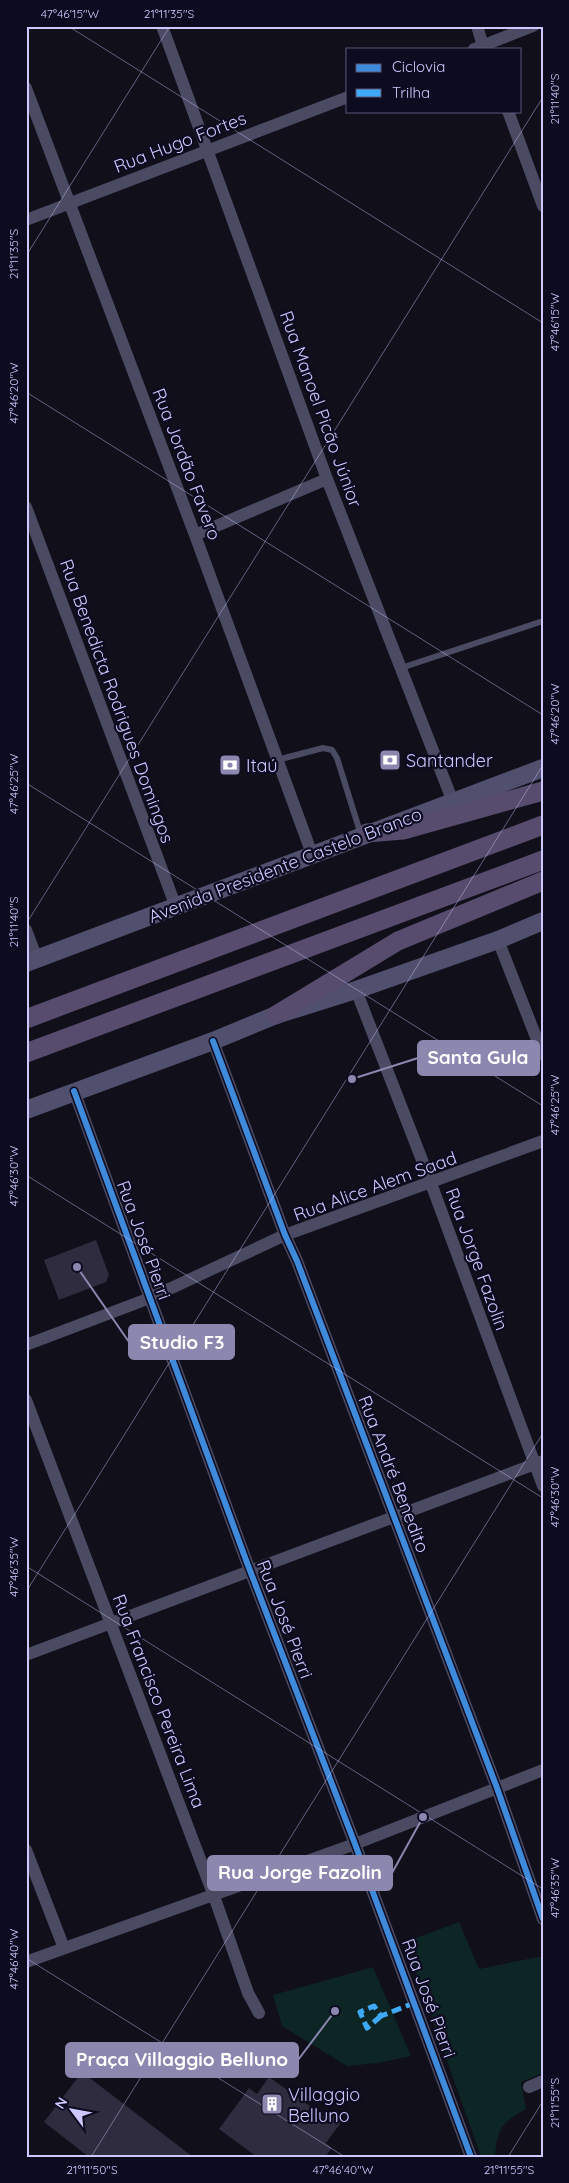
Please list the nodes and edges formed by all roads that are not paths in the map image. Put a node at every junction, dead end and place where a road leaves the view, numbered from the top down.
1 (162, 26) edge
2 (476, 26) edge
3 (533, 26) edge
4 (481, 48) edge
5 (26, 88) edge
6 (346, 98) edge
7 (508, 112) edge
8 (207, 150) junction
9 (69, 204) junction
10 (543, 206) edge
11 (26, 220) edge
12 (327, 479) junction
13 (26, 507) edge
14 (195, 535) junction
15 (543, 621) edge
16 (401, 668) junction
17 (277, 760) junction
18 (543, 768) edge
19 (543, 791) edge
20 (453, 802) junction
21 (543, 825) edge
22 (364, 834) junction
23 (312, 854) junction
24 (543, 860) edge
25 (543, 881) edge
26 (176, 907) junction
27 (543, 922) edge
28 (26, 930) edge
29 (498, 940) junction
30 (32, 961) edge
31 (356, 990) junction
32 (276, 1015) junction
33 (26, 1019) edge
34 (213, 1041) junction
35 (26, 1053) edge
36 (543, 1055) edge
37 (74, 1091) junction
38 (26, 1110) edge
39 (543, 1141) edge
40 (430, 1182) junction
41 (285, 1235) junction
42 (150, 1298) junction
43 (26, 1345) edge
44 (26, 1400) edge
45 (538, 1462) edge
46 (543, 1486) edge
47 (393, 1517) junction
48 (251, 1571) junction
49 (111, 1624) junction
50 (26, 1655) edge
51 (543, 1770) edge
52 (497, 1788) junction
53 (355, 1844) junction
54 (26, 1850) edge
55 (214, 1896) junction
56 (543, 1919) edge
57 (64, 1948) junction
58 (26, 1962) edge
59 (259, 2013) dead end
60 (543, 2081) edge
61 (529, 2087) dead end
62 (471, 2157) edge

1 - 8 street, Rua Manoel Picão Júnior
2 - 4 street
3 - 4 street
5 - 9 street, Rua Jordão Favero
6 - 8 street, Rua Hugo Fortes
7 - 10 street
8 - 9 street, Rua Hugo Fortes
8 - 12 street, Rua Manoel Picão Júnior
9 - 11 street, Rua Hugo Fortes
9 - 14 street, Rua Jordão Favero
12 - 14 street
12 - 16 street, Rua Manoel Picão Júnior
13 - 26 street, Rua Benedicta Rodrigues Domingos
14 - 17 street, Rua Jordão Favero
15 - 16 lane
16 - 20 street, Rua Manoel Picão Júnior
17 - 22 lane
17 - 23 street, Rua Jordão Favero
18 - 20 main road, Avenida Presidente Castelo Branco
19 - 22 main road
20 - 22 main road, Avenida Presidente Castelo Branco
21 - 33 main road
22 - 23 main road, Avenida Presidente Castelo Branco
23 - 26 main road, Avenida Presidente Castelo Branco
24 - 35 main road
25 - 32 main road
26 - 30 main road, Avenida Presidente Castelo Branco
27 - 29 main road
28 - 30 street
29 - 31 main road
29 - 36 street
31 - 32 main road
31 - 40 street, Rua Jorge Fazolin
32 - 34 main road
34 - 37 main road
34 - 41 street, Rua André Benedito
37 - 38 main road
37 - 42 street, Rua José Pierri
39 - 40 street, Rua Alice Alem Saad
40 - 41 street, Rua Alice Alem Saad
40 - 45 street, Rua Jorge Fazolin
41 - 42 street, Rua Alice Alem Saad
41 - 47 street, Rua André Benedito
42 - 43 street, Rua Alice Alem Saad
42 - 48 street, Rua José Pierri
44 - 49 street, Rua Francisco Pereira Lima
45 - 46 street, Rua Jorge Fazolin
45 - 47 street
47 - 48 street
47 - 52 street, Rua André Benedito
48 - 49 street
48 - 53 street, Rua José Pierri
49 - 50 street
49 - 55 street, Rua Francisco Pereira Lima
51 - 52 street
52 - 53 street
52 - 56 street, Rua André Benedito
53 - 55 street
53 - 62 street, Rua José Pierri
54 - 57 street
55 - 57 street
55 - 59 street, Rua Francisco Pereira Lima
57 - 58 street
60 - 61 street

